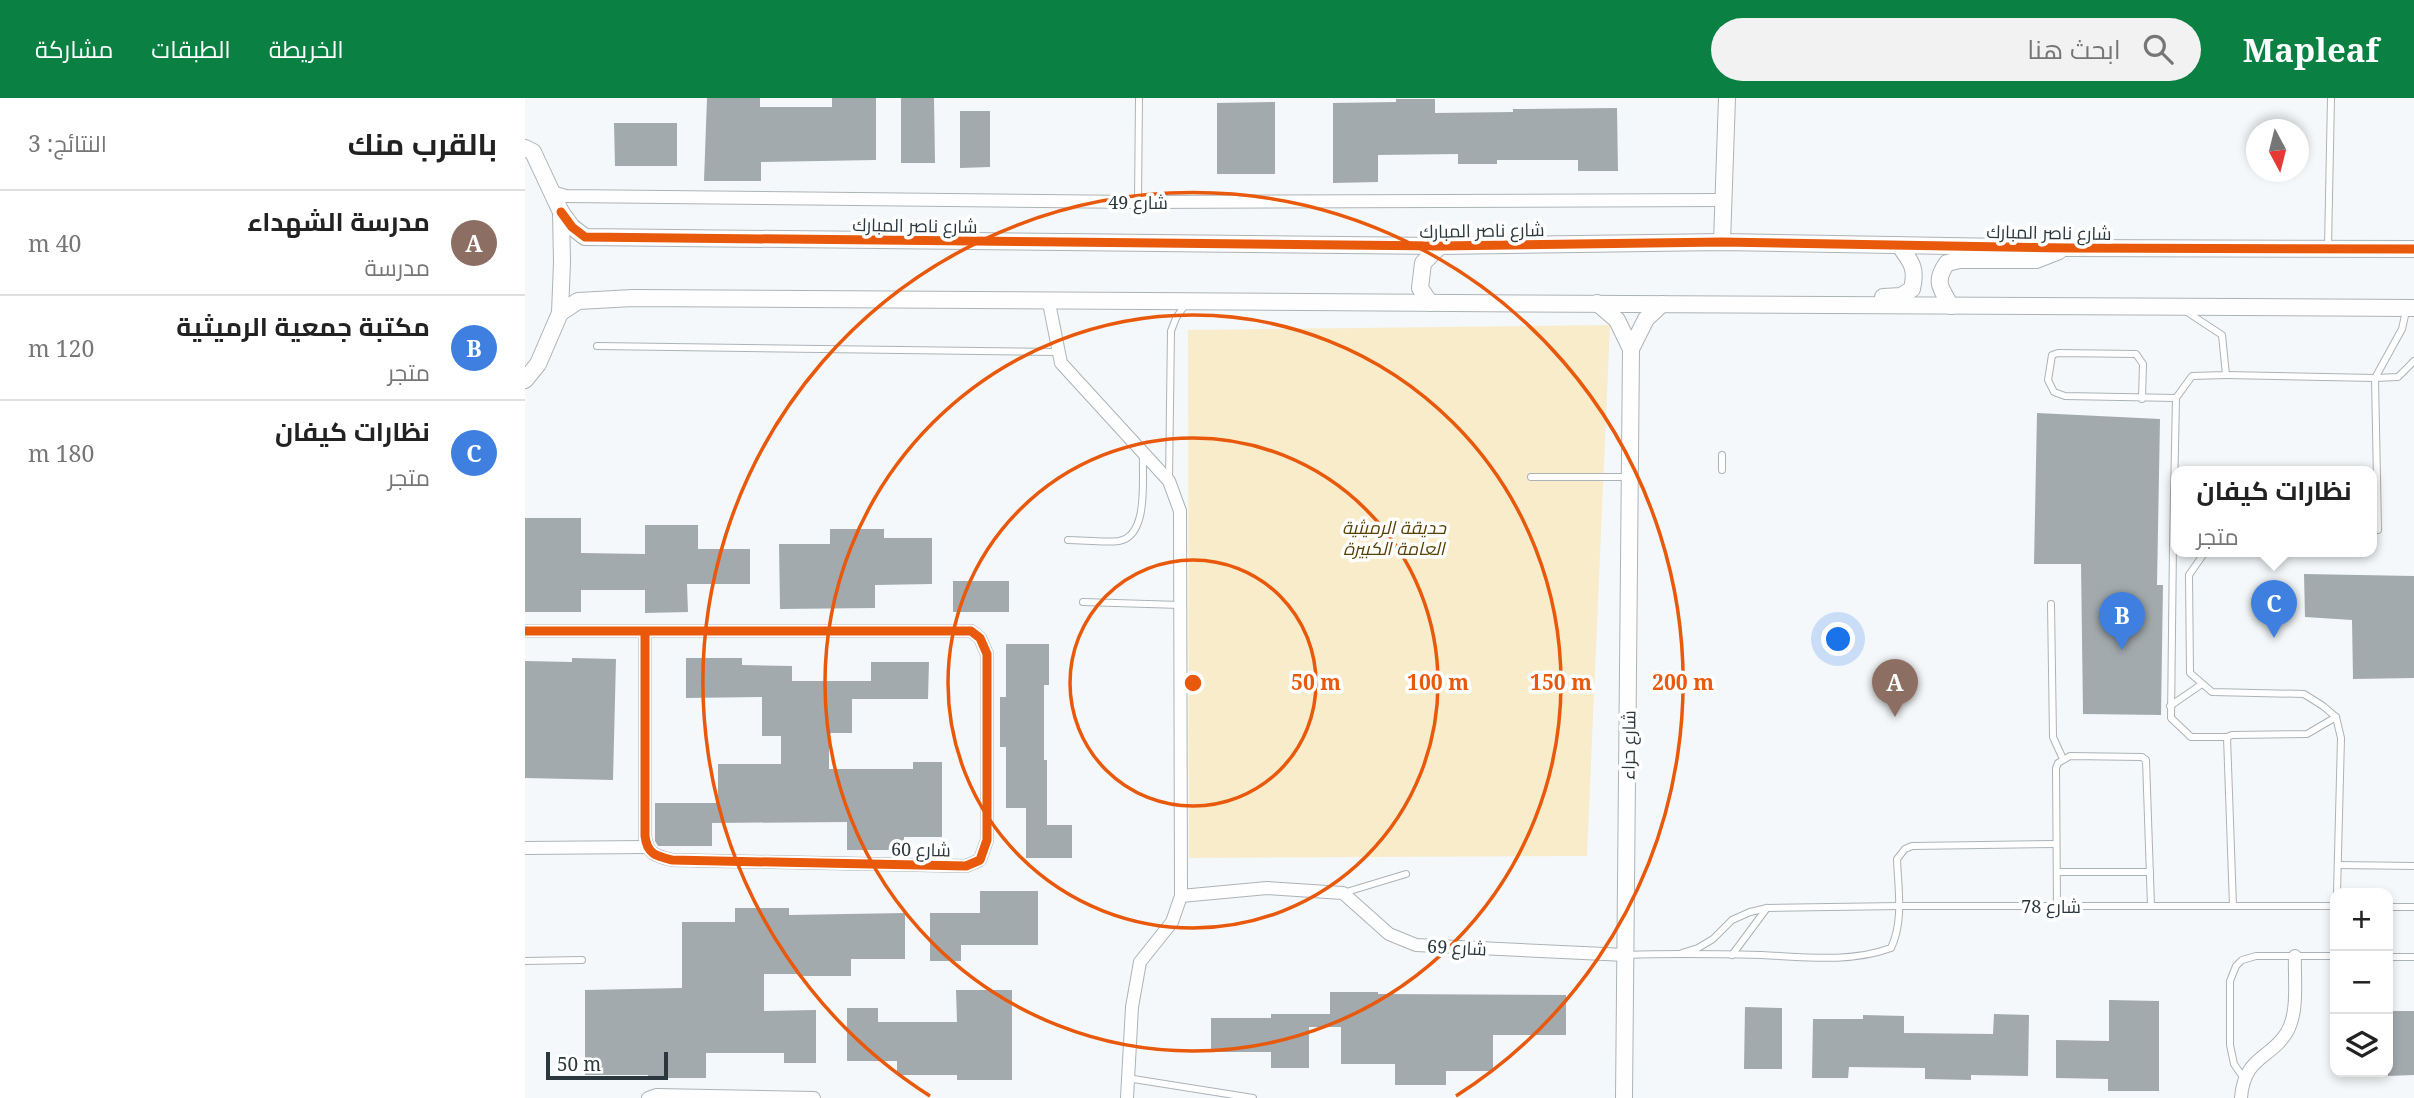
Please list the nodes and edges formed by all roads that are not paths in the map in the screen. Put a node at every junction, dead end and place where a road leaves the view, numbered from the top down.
1 (1139, 98) edge
2 (1727, 98) edge
3 (2331, 98) edge
4 (528, 146) edge
5 (552, 192) junction
6 (1724, 200) junction
7 (1138, 202) junction
8 (561, 212) junction
9 (1722, 242) junction
10 (1899, 245) junction
11 (1440, 246) junction
12 (2068, 248) junction
13 (2328, 249) junction
14 (2414, 249) edge
15 (1049, 303) junction
16 (1186, 303) junction
17 (1430, 303) junction
18 (1597, 303) junction
19 (1662, 304) junction
20 (1847, 305) junction
21 (1951, 306) junction
22 (2179, 307) junction
23 (2410, 308) edge
24 (560, 313) junction
25 (597, 346) dead end
26 (1631, 349) junction
27 (1058, 352) junction
28 (2414, 361) edge
29 (538, 364) junction
30 (2226, 374) junction
31 (2375, 378) junction
32 (525, 380) edge
33 (525, 389) edge
34 (2176, 398) junction
35 (2142, 399) junction
36 (1143, 454) junction
37 (1723, 455) dead end
38 (2176, 466) edge
39 (2377, 466) edge
40 (1722, 470) dead end
41 (1531, 477) dead end
42 (1630, 477) junction
43 (2377, 479) edge
44 (1168, 481) junction
45 (2377, 530) edge
46 (1068, 540) dead end
47 (2175, 557) edge
48 (2202, 557) edge
49 (1083, 602) dead end
50 (2051, 604) dead end
51 (1180, 605) junction
52 (525, 631) edge
53 (645, 631) junction
54 (2202, 684) junction
55 (2170, 706) junction
56 (2336, 717) junction
57 (2227, 737) junction
58 (2063, 759) junction
59 (2056, 844) junction
60 (646, 847) junction
61 (525, 848) edge
62 (2338, 865) junction
63 (2414, 866) edge
64 (2057, 872) junction
65 (2150, 872) junction
66 (1406, 874) dead end
67 (2337, 888) edge
68 (1343, 893) junction
69 (1181, 896) junction
70 (1899, 906) junction
71 (2057, 906) junction
72 (2151, 906) junction
73 (2233, 906) junction
74 (2330, 906) edge
75 (2393, 907) edge
76 (2414, 907) edge
77 (1767, 908) junction
78 (1682, 953) junction
79 (1733, 954) junction
80 (1626, 955) junction
81 (2295, 956) junction
82 (2330, 956) edge
83 (2393, 957) edge
84 (2414, 957) edge
85 (582, 960) dead end
86 (525, 961) edge
87 (1127, 1078) junction
88 (2245, 1080) junction
89 (648, 1098) edge
90 (814, 1098) edge
91 (1127, 1098) edge
92 (1253, 1098) edge
93 (1624, 1098) edge
94 (2241, 1098) edge

1 - 7 lane
2 - 6 street
3 - 13 lane
4 - 5 street
5 - 7 street, شارع 49
5 - 8 street
6 - 7 street, شارع 49
6 - 9 street
8 - 11 street, شارع ناصر المبارك
8 - 24 street
9 - 10 street, شارع ناصر المبارك
9 - 11 street, شارع ناصر المبارك
10 - 12 street, شارع ناصر المبارك
10 - 20 street
11 - 17 street
12 - 13 street, شارع ناصر المبارك
12 - 21 street
13 - 14 street, شارع ناصر المبارك
15 - 16 street
15 - 24 street
15 - 27 street
16 - 17 street
16 - 44 lane
17 - 18 street
18 - 19 street
18 - 26 street, شارع حراء
19 - 20 street
19 - 26 street, شارع حراء
20 - 21 street
21 - 22 street
22 - 23 street
22 - 30 lane
23 - 31 lane
24 - 29 street
25 - 27 lane
26 - 42 street, شارع حراء
27 - 36 street
28 - 31 lane
29 - 32 street
29 - 33 street
30 - 31 lane
30 - 34 lane
31 - 39 lane
34 - 35 lane
34 - 38 lane
35 - 35 lane
36 - 44 street
36 - 46 lane
37 - 40 lane
41 - 42 lane
42 - 80 street, شارع حراء
43 - 45 lane
44 - 51 street
47 - 55 lane
48 - 54 lane
49 - 51 lane
50 - 58 lane
51 - 69 street
52 - 53 street, شارع 60
53 - 60 street
53 - 60 street, شارع 60
54 - 55 lane
54 - 56 lane
55 - 57 lane
56 - 57 lane
56 - 62 lane
57 - 73 lane
58 - 59 lane
58 - 65 lane
59 - 64 lane
59 - 70 lane
60 - 61 street
62 - 63 lane
62 - 67 lane
64 - 65 lane
64 - 71 lane
65 - 72 lane
66 - 68 lane
68 - 69 street
68 - 80 street, شارع 69
69 - 87 street
70 - 71 lane, شارع 78
70 - 77 lane, شارع 78
70 - 79 lane, شارع 78
71 - 72 lane, شارع 78
72 - 73 lane, شارع 78
73 - 74 lane, شارع 78
75 - 76 lane
77 - 78 lane, شارع 78
77 - 79 lane
78 - 79 lane, شارع 78
78 - 80 lane, شارع 78
80 - 93 street, شارع حراء
81 - 82 lane
81 - 88 street
81 - 88 lane
83 - 84 lane
85 - 86 lane
87 - 91 street
87 - 92 lane
88 - 94 street
89 - 90 street

